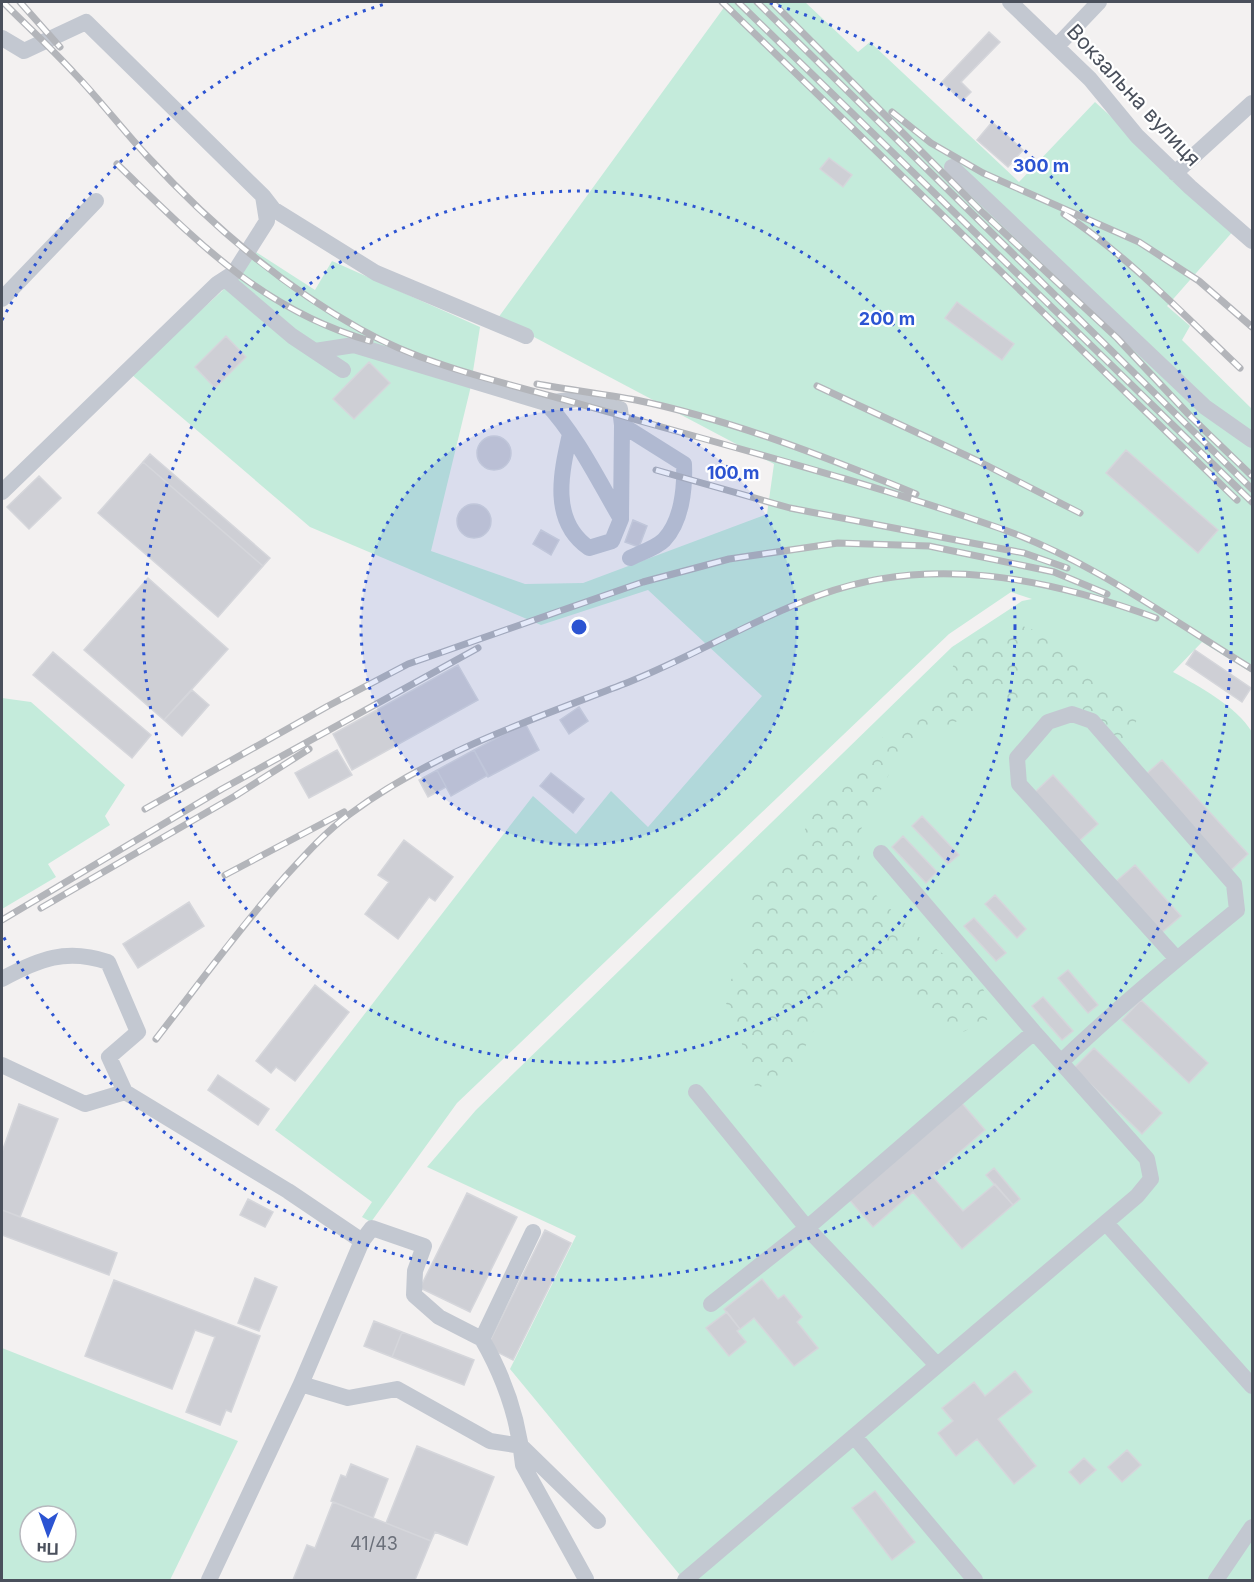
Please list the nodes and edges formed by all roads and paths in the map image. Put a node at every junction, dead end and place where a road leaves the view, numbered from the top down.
1 (1010, 2) edge
2 (1099, 2) edge
3 (2, 39) edge
4 (1058, 45) junction
5 (1252, 104) edge
6 (952, 166) dead end
7 (1175, 173) junction
8 (263, 196) junction
9 (96, 201) dead end
10 (1252, 241) edge
11 (225, 279) junction
12 (2, 299) edge
13 (526, 336) dead end
14 (315, 351) junction
15 (343, 370) dead end
16 (546, 403) junction
17 (622, 425) junction
18 (570, 434) junction
19 (1252, 440) edge
20 (2, 492) edge
21 (621, 519) junction
22 (630, 558) dead end
23 (881, 853) dead end
24 (1177, 959) junction
25 (2, 979) edge
26 (1034, 1032) junction
27 (1061, 1062) junction
28 (2, 1065) edge
29 (125, 1092) junction
30 (696, 1092) dead end
31 (1106, 1223) junction
32 (807, 1228) junction
33 (533, 1232) dead end
34 (362, 1241) junction
35 (711, 1304) dead end
36 (482, 1339) junction
37 (937, 1365) junction
38 (301, 1384) junction
39 (1252, 1386) edge
40 (854, 1436) junction
41 (521, 1446) junction
42 (598, 1521) dead end
43 (1252, 1527) edge
44 (586, 1579) dead end
45 (209, 1581) edge
46 (685, 1581) edge
47 (975, 1581) edge
48 (1216, 1581) edge

1 - 4 street, Вокзальна вулиця
2 - 4 street
3 - 8 street
4 - 7 street, Вокзальна вулиця
5 - 7 street
6 - 19 street
7 - 10 street, Вокзальна вулиця
8 - 11 street
8 - 13 street
9 - 12 street
11 - 14 street
11 - 20 street
14 - 15 street
14 - 16 street
16 - 17 street
16 - 18 street
17 - 21 street
17 - 22 street
18 - 21 street
18 - 21 street
23 - 26 street
24 - 24 street
24 - 27 street
25 - 29 street
26 - 27 street
26 - 32 street
27 - 31 street
28 - 29 street
29 - 34 street
30 - 32 street
31 - 37 street
31 - 39 street
32 - 35 street
32 - 37 street
33 - 36 street
34 - 36 street
34 - 38 street
36 - 41 street
37 - 40 street
38 - 41 street
38 - 45 street
40 - 46 street
40 - 47 street
41 - 42 street
41 - 44 street
43 - 48 street

